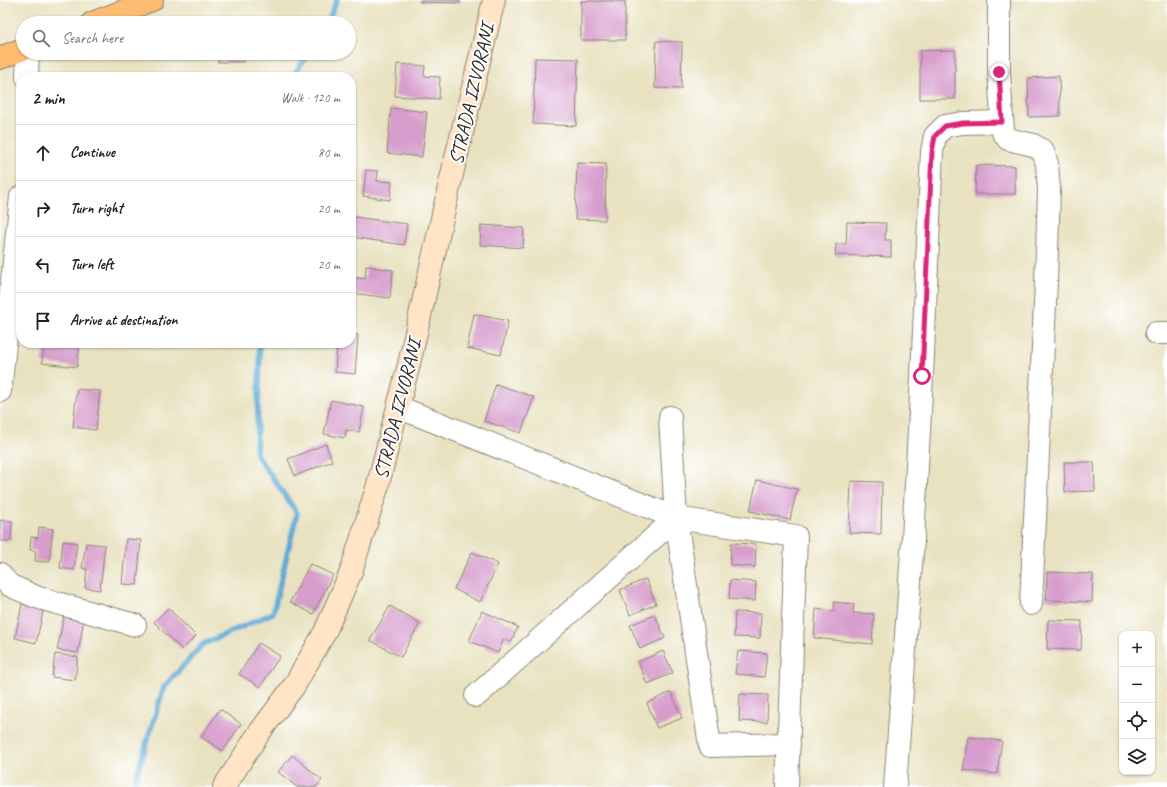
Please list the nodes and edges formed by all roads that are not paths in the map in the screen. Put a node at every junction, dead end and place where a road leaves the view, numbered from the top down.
1 (152, 0) edge
2 (494, 0) edge
3 (999, 0) edge
4 (110, 16) edge
5 (16, 52) edge
6 (0, 58) edge
7 (28, 60) edge
8 (27, 72) edge
9 (1002, 122) junction
10 (16, 243) edge
11 (0, 391) edge
12 (398, 407) junction
13 (670, 417) dead end
14 (676, 518) junction
15 (0, 574) edge
16 (1031, 604) dead end
17 (135, 625) dead end
18 (476, 696) dead end
19 (789, 744) junction
20 (224, 787) edge
21 (787, 787) edge
22 (894, 787) edge

1 - 4 main road
2 - 12 street, STRADA IZVORANI
3 - 9 street
5 - 6 main road
7 - 8 street
9 - 16 street
9 - 22 street
10 - 11 street
12 - 14 street
12 - 20 street, STRADA IZVORANI
13 - 14 street
14 - 18 street
14 - 19 street
14 - 19 street
15 - 17 street
19 - 21 street

